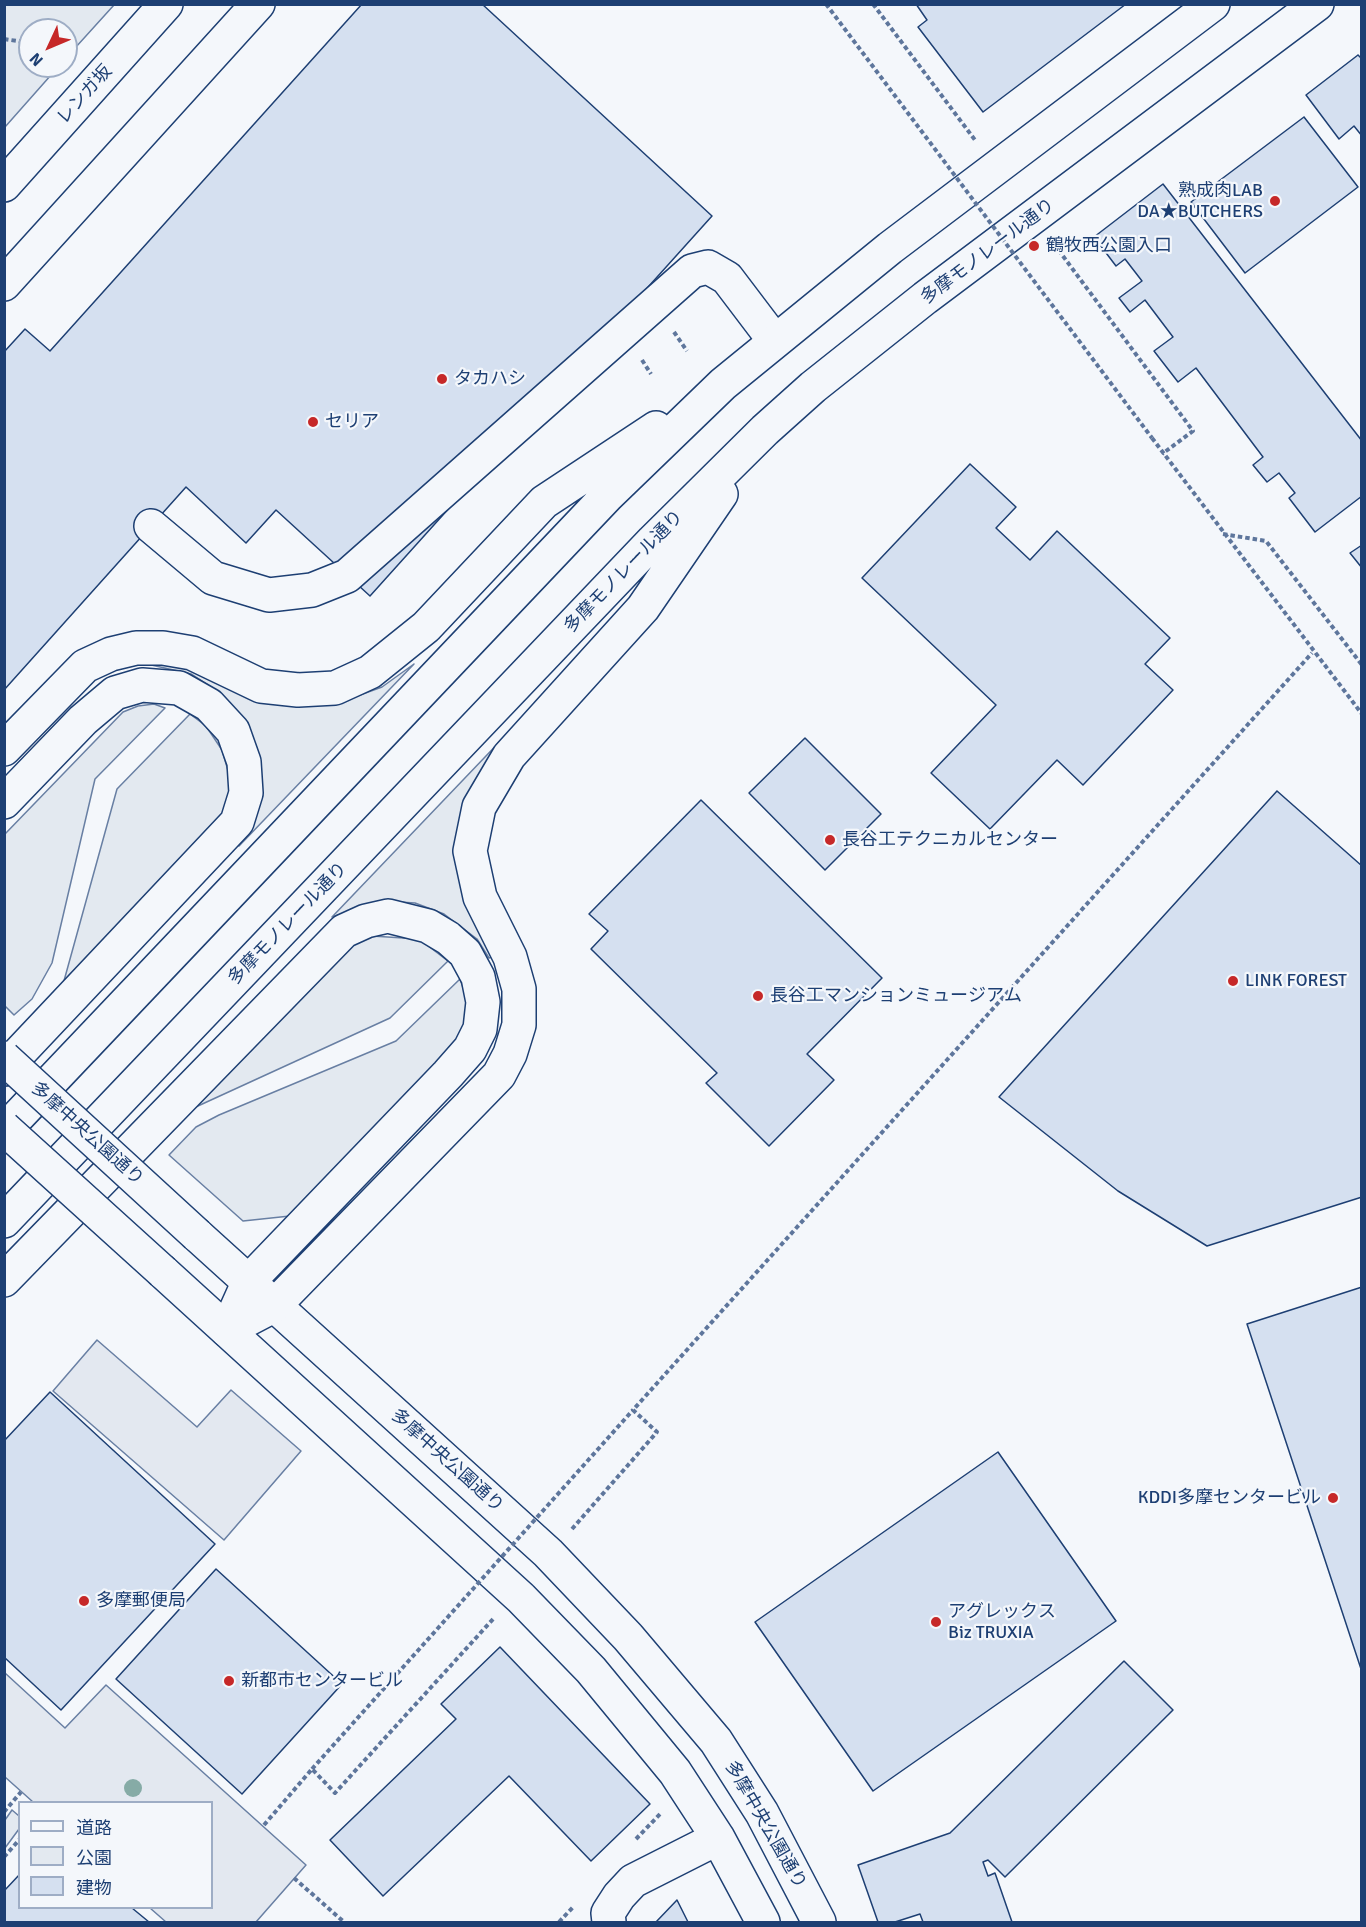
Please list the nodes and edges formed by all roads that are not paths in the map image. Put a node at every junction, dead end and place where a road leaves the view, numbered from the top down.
1 (166, 4) edge
2 (258, 4) edge
3 (1214, 4) edge
4 (1317, 4) edge
5 (4, 185) edge
6 (4, 284) edge
7 (774, 340) junction
8 (723, 384) junction
9 (765, 430) junction
10 (151, 526) dead end
11 (4, 749) edge
12 (4, 802) edge
13 (4, 1058) edge
14 (4, 1069) edge
15 (4, 1130) edge
16 (4, 1221) edge
17 (4, 1280) edge
18 (249, 1281) junction
19 (275, 1305) junction
20 (227, 1330) junction
21 (718, 1838) junction
22 (609, 1923) edge
23 (763, 1923) edge
24 (819, 1923) edge

1 - 5 main road, レンガ坂
2 - 6 main road
3 - 7 main road
4 - 9 main road, 多摩モノレール通り
7 - 8 main road
7 - 10 main road
8 - 11 main road
8 - 15 main road
9 - 16 main road, 多摩モノレール通り
9 - 19 main road
12 - 14 main road
13 - 18 main road, 多摩中央公園通り, bridge
15 - 20 main road, bridge
17 - 18 main road
18 - 19 main road, 多摩中央公園通り
18 - 20 main road
19 - 20 main road
19 - 24 main road, 多摩中央公園通り
20 - 21 main road
21 - 22 main road
21 - 23 main road

